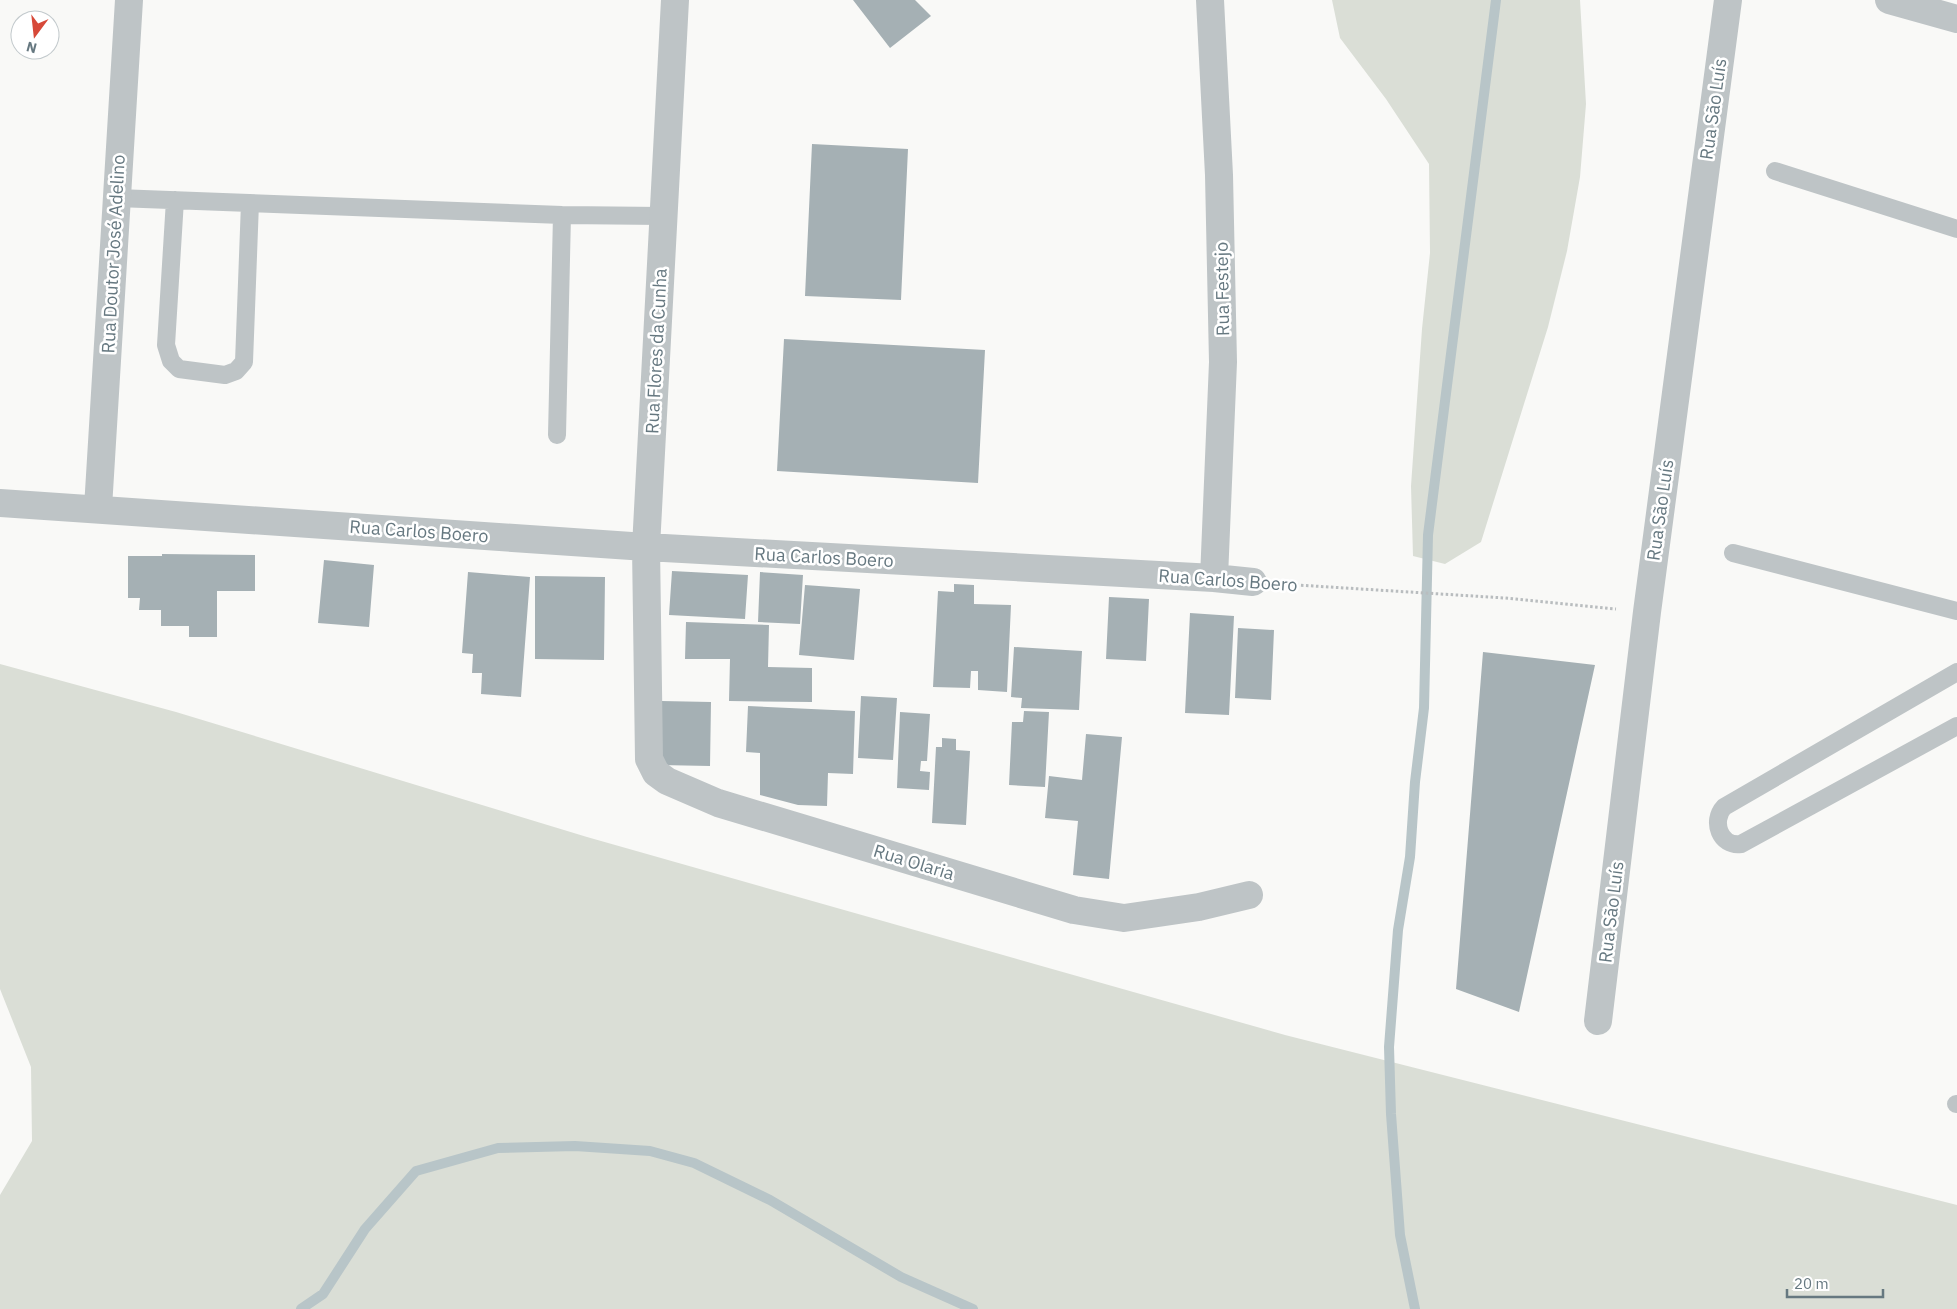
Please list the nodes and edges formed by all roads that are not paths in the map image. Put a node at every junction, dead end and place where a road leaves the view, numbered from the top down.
1 (129, 0) edge
2 (675, 0) edge
3 (1210, 0) edge
4 (1728, 0) edge
5 (1889, 0) edge
6 (1957, 19) edge
7 (1775, 171) dead end
8 (117, 198) junction
9 (175, 200) junction
10 (250, 203) junction
11 (562, 215) junction
12 (663, 216) junction
13 (1957, 229) edge
14 (557, 435) dead end
15 (0, 503) edge
16 (98, 508) junction
17 (646, 548) junction
18 (1733, 553) dead end
19 (1214, 578) junction
20 (1253, 582) road end
21 (1957, 611) edge
22 (1957, 672) edge
23 (649, 703) joint
24 (1957, 726) edge
25 (1249, 895) dead end
26 (1598, 1021) dead end

1 - 8 street, Rua Doutor José Adelino
2 - 12 street, Rua Flores da Cunha
3 - 19 street, Rua Festejo
4 - 26 street, Rua São Luís
5 - 6 street
7 - 13 lane
8 - 9 lane
8 - 16 street, Rua Doutor José Adelino
9 - 10 lane
9 - 10 lane
10 - 11 lane
11 - 12 lane
11 - 14 lane
12 - 17 street, Rua Flores da Cunha
15 - 16 street, Rua Carlos Boero
16 - 17 street, Rua Carlos Boero
17 - 19 street, Rua Carlos Boero
17 - 23 street, Rua Flores da Cunha
18 - 21 lane
19 - 20 street, Rua Carlos Boero
22 - 24 lane
23 - 25 street, Rua Olaria

